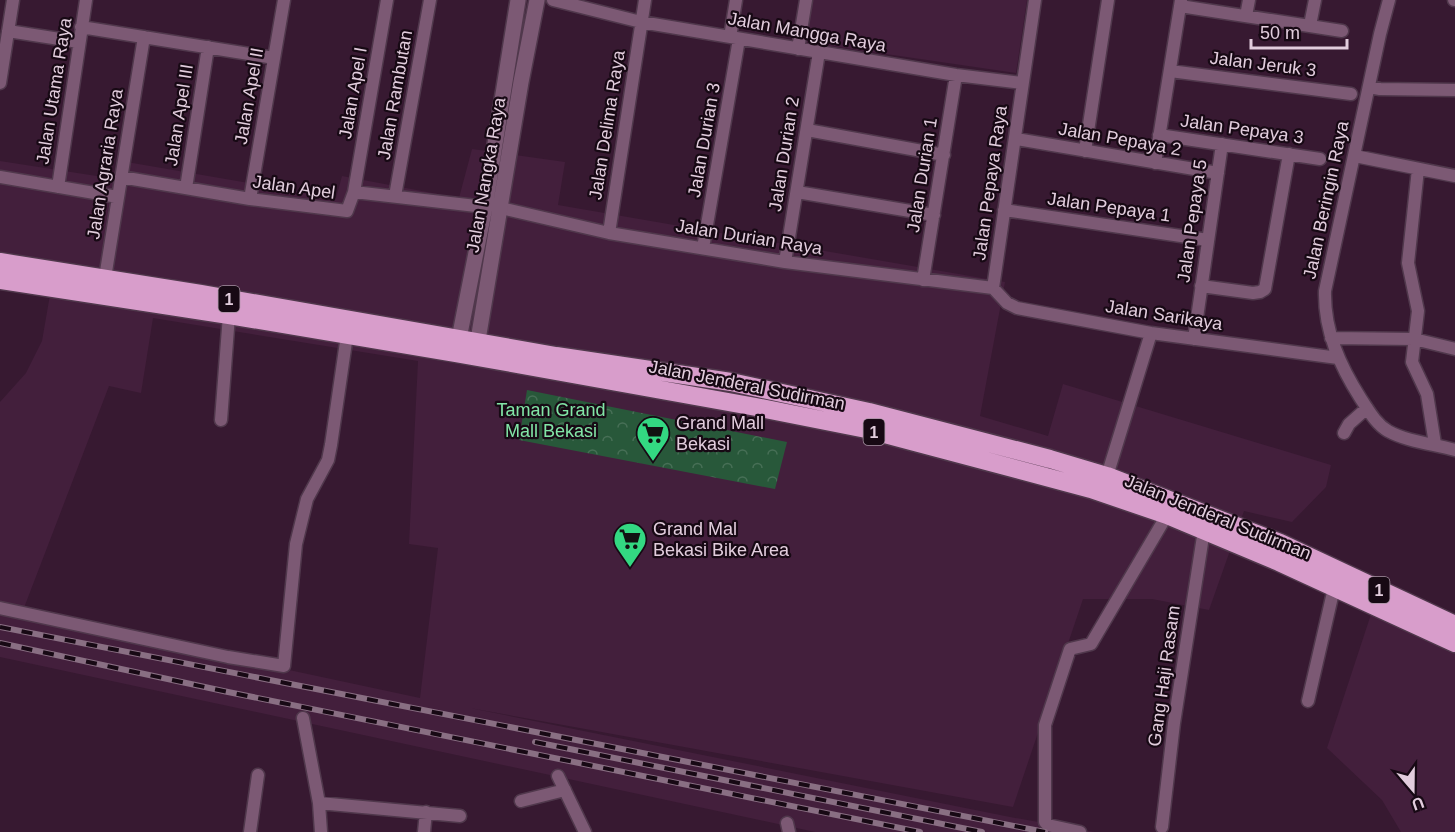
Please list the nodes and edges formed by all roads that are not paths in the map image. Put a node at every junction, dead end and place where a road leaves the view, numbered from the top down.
1 (13, 0) edge
2 (86, 0) edge
3 (284, 0) edge
4 (387, 0) edge
5 (430, 0) edge
6 (518, 0) edge
7 (537, 0) edge
8 (553, 0) edge
9 (645, 0) edge
10 (736, 0) edge
11 (806, 0) edge
12 (1035, 0) edge
13 (1108, 0) edge
14 (1249, 0) edge
15 (1315, 0) edge
16 (1389, 0) edge
17 (1181, 3) edge
18 (1246, 16) junction
19 (641, 22) junction
20 (1310, 26) junction
21 (81, 27) junction
22 (1342, 30) dead end
23 (144, 37) junction
24 (735, 38) junction
25 (5, 39) edge
26 (79, 42) junction
27 (207, 47) junction
28 (798, 49) junction
29 (819, 52) junction
30 (274, 58) junction
31 (1170, 70) junction
32 (956, 75) junction
33 (505, 79) junction
34 (521, 82) junction
35 (0, 83) edge
36 (1022, 83) junction
37 (1369, 87) junction
38 (1455, 90) edge
39 (1351, 94) dead end
40 (497, 127) junction
41 (514, 129) junction
42 (807, 130) junction
43 (1159, 135) junction
44 (1016, 139) junction
45 (1222, 144) junction
46 (1085, 151) junction
47 (1289, 154) junction
48 (944, 155) junction
49 (1355, 156) junction
50 (1320, 159) dead end
51 (1155, 163) junction
52 (1418, 169) junction
53 (1218, 173) junction
54 (1455, 176) edge
55 (0, 177) edge
56 (121, 177) junction
57 (58, 187) junction
58 (186, 188) junction
59 (354, 192) junction
60 (796, 192) junction
61 (395, 196) junction
62 (118, 197) junction
63 (250, 199) junction
64 (485, 207) junction
65 (501, 208) junction
66 (1004, 210) junction
67 (934, 215) junction
68 (609, 233) junction
69 (1208, 240) junction
70 (704, 248) junction
71 (0, 262) edge
72 (785, 262) junction
73 (0, 280) edge
74 (923, 280) junction
75 (1201, 286) junction
76 (103, 288) junction
77 (993, 288) junction
78 (230, 315) junction
79 (1151, 333) junction
80 (347, 335) junction
81 (1331, 338) junction
82 (1194, 339) junction
83 (1414, 339) junction
84 (457, 346) junction
85 (1455, 349) edge
86 (476, 350) junction
87 (1336, 359) junction
88 (1366, 408) junction
89 (221, 420) dead end
90 (867, 421) junction
91 (1344, 433) dead end
92 (1435, 444) junction
93 (1455, 450) edge
94 (1107, 476) junction
95 (1167, 515) junction
96 (1204, 531) junction
97 (1290, 555) junction
98 (1334, 588) junction
99 (0, 608) edge
100 (1455, 625) edge
101 (1455, 644) edge
102 (1308, 701) dead end
103 (303, 718) dead end
104 (258, 775) dead end
105 (558, 776) dead end
106 (565, 790) junction
107 (521, 801) dead end
108 (318, 803) junction
109 (426, 812) junction
110 (460, 816) dead end
111 (1162, 827) dead end
112 (250, 832) edge
113 (321, 832) edge
114 (424, 832) edge
115 (585, 832) edge
116 (1080, 832) edge

1 - 25 street
2 - 21 street, Jalan Utama Raya
3 - 30 street, Jalan Apel II
4 - 59 street, Jalan Apel I
5 - 61 street, Jalan Rambutan
6 - 33 street, Jalan Nangka Raya
7 - 34 street, Jalan Nangka Raya
8 - 19 street, Jalan Mangga Raya
9 - 19 street, Jalan Delima Raya
10 - 24 street, Jalan Durian 3
11 - 28 street
12 - 36 street, Jalan Pepaya Raya
13 - 46 street
14 - 18 street
15 - 20 street
16 - 37 street, Jalan Beringin Raya
17 - 18 street
17 - 31 street
18 - 20 street
19 - 24 street, Jalan Mangga Raya
19 - 68 street, Jalan Delima Raya
20 - 22 street
21 - 23 street, Jalan Apel III
21 - 26 street, Jalan Utama Raya
23 - 27 street, Jalan Apel III
23 - 56 street, Jalan Agraria Raya
24 - 28 street, Jalan Mangga Raya
24 - 70 street, Jalan Durian 3
25 - 26 street
25 - 35 street
26 - 57 street, Jalan Utama Raya
27 - 30 street, Jalan Apel III
27 - 58 street, Jalan Apel III
28 - 29 street, Jalan Mangga Raya
29 - 32 street, Jalan Mangga Raya
29 - 42 street, Jalan Durian 2
30 - 63 street, Jalan Apel II
31 - 39 street, Jalan Jeruk 3
31 - 43 street
32 - 36 street, Jalan Mangga Raya
32 - 48 street, Jalan Durian 1
33 - 34 street
33 - 40 street, Jalan Nangka Raya
34 - 41 street, Jalan Nangka Raya
36 - 44 street, Jalan Pepaya Raya
37 - 38 street
37 - 49 street, Jalan Beringin Raya
40 - 41 street
40 - 64 street, Jalan Nangka Raya
41 - 65 street, Jalan Nangka Raya
42 - 48 street
42 - 60 street, Jalan Durian 2
43 - 45 street, Jalan Pepaya 3
43 - 51 street
44 - 46 street, Jalan Pepaya 2
44 - 66 street, Jalan Pepaya Raya
45 - 47 street, Jalan Pepaya 3
45 - 53 street, Jalan Pepaya 5
46 - 51 street, Jalan Pepaya 2
47 - 50 street, Jalan Pepaya 3
47 - 75 street
48 - 67 street, Jalan Durian 1
49 - 52 street
49 - 81 street, Jalan Beringin Raya
51 - 53 street, Jalan Pepaya 2
52 - 54 street
52 - 83 street
53 - 69 street, Jalan Pepaya 5
55 - 57 street
56 - 58 street, Jalan Apel
56 - 62 street, Jalan Agraria Raya
57 - 62 street
58 - 63 street, Jalan Apel
59 - 61 street, Jalan Apel
59 - 63 street, Jalan Apel
60 - 67 street
60 - 72 street, Jalan Durian 2
61 - 64 street, Jalan Apel
62 - 76 street, Jalan Agraria Raya
64 - 84 street, Jalan Nangka Raya
65 - 68 street, Jalan Durian Raya
65 - 86 street, Jalan Nangka Raya
66 - 69 street, Jalan Pepaya 1
66 - 77 street, Jalan Pepaya Raya
67 - 74 street, Jalan Durian 1
68 - 70 street, Jalan Durian Raya
69 - 75 street, Jalan Pepaya 5
70 - 72 street, Jalan Durian Raya
71 - 76 highway, Jalan Jenderal Sudirman / 1
72 - 74 street, Jalan Durian Raya
73 - 76 highway, Jalan Jenderal Sudirman / 1
74 - 77 street, Jalan Durian Raya
75 - 82 street, Jalan Pepaya 5
76 - 78 highway, Jalan Jenderal Sudirman / 1
76 - 84 highway, Jalan Jenderal Sudirman / 1
77 - 79 street, Jalan Sarikaya
78 - 80 highway, Jalan Jenderal Sudirman / 1
78 - 89 street
79 - 82 street, Jalan Sarikaya
79 - 94 street
80 - 84 highway, Jalan Jenderal Sudirman / 1
80 - 99 street
81 - 83 street
81 - 87 street, Jalan Beringin Raya
82 - 87 street, Jalan Sarikaya
83 - 85 street
83 - 92 street
84 - 86 highway, Jalan Jenderal Sudirman / 1
86 - 90 highway, Jalan Jenderal Sudirman / 1
87 - 88 street, Jalan Beringin Raya
88 - 91 street
88 - 92 street, Jalan Beringin Raya
90 - 94 highway, Jalan Jenderal Sudirman / 1
90 - 95 highway, Jalan Jenderal Sudirman / 1
92 - 93 street, Jalan Beringin Raya
94 - 97 highway, Jalan Jenderal Sudirman / 1
95 - 96 highway, Jalan Jenderal Sudirman / 1
95 - 116 street
96 - 97 highway, Jalan Jenderal Sudirman / 1
96 - 111 street, Gang Haji Rasam
97 - 98 highway, Jalan Jenderal Sudirman / 1
97 - 100 highway, Jalan Jenderal Sudirman / 1
98 - 101 highway, Jalan Jenderal Sudirman / 1
98 - 102 street
103 - 108 street
104 - 112 street
105 - 106 street
106 - 107 street
106 - 115 street
108 - 109 street
108 - 113 street
109 - 110 street
109 - 114 street

